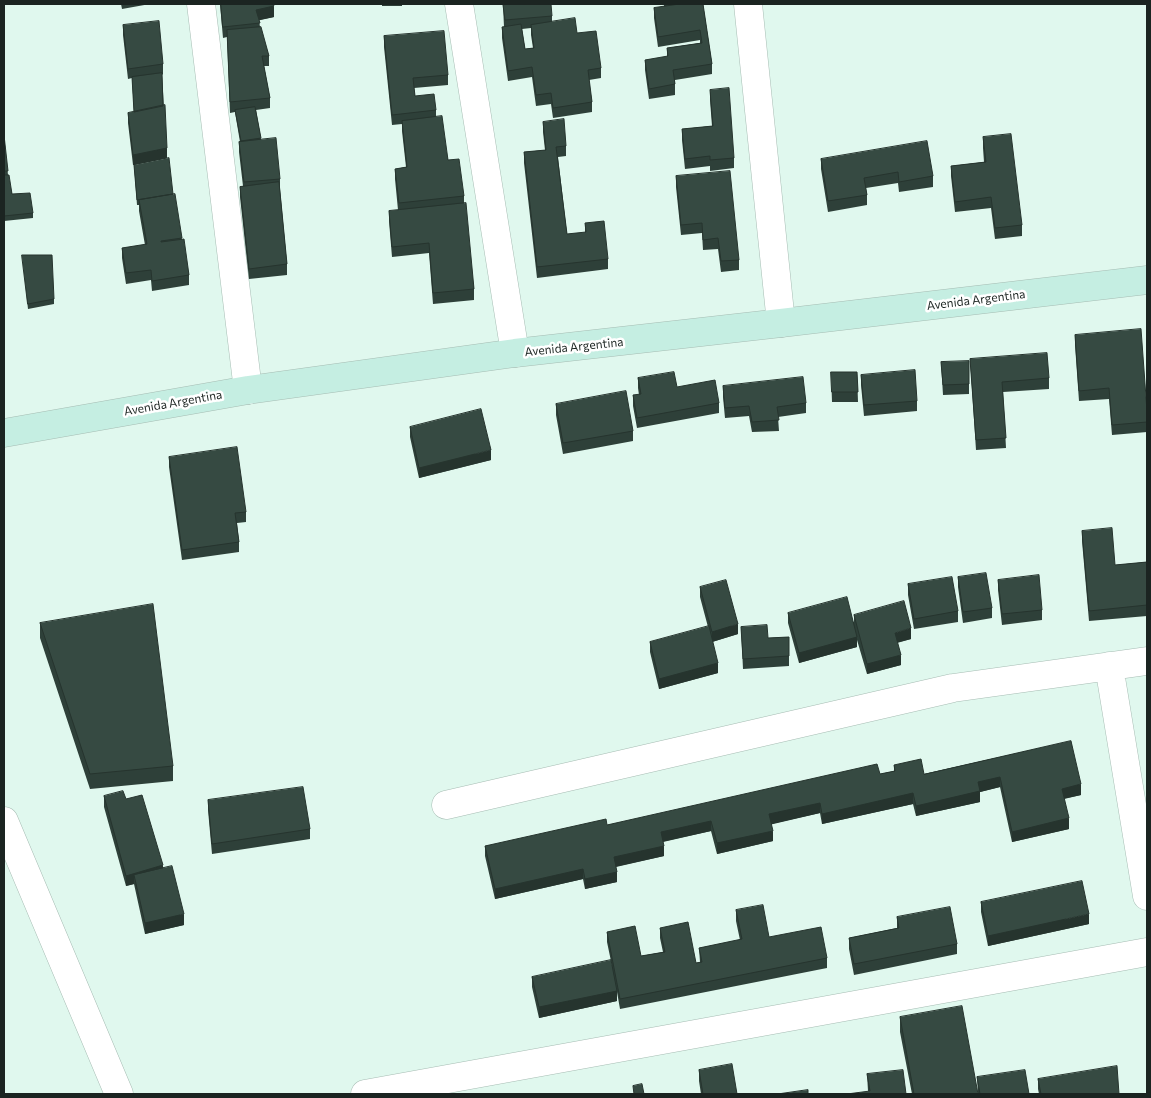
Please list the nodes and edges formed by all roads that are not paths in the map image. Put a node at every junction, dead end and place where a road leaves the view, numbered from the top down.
1 (201, 4) edge
2 (459, 4) edge
3 (748, 4) edge
4 (1147, 280) edge
5 (781, 323) junction
6 (515, 353) junction
7 (248, 390) junction
8 (4, 432) edge
9 (1147, 661) edge
10 (1109, 666) junction
11 (446, 805) dead end
12 (4, 821) edge
13 (1147, 896) edge
14 (1147, 952) edge
15 (119, 1094) edge
16 (365, 1094) edge

1 - 7 street
2 - 6 street
3 - 5 street
4 - 5 street, Avenida Argentina
5 - 6 street, Avenida Argentina
6 - 7 street, Avenida Argentina
7 - 8 street, Avenida Argentina
9 - 10 street
10 - 11 street
10 - 13 street
12 - 15 street
14 - 16 street

